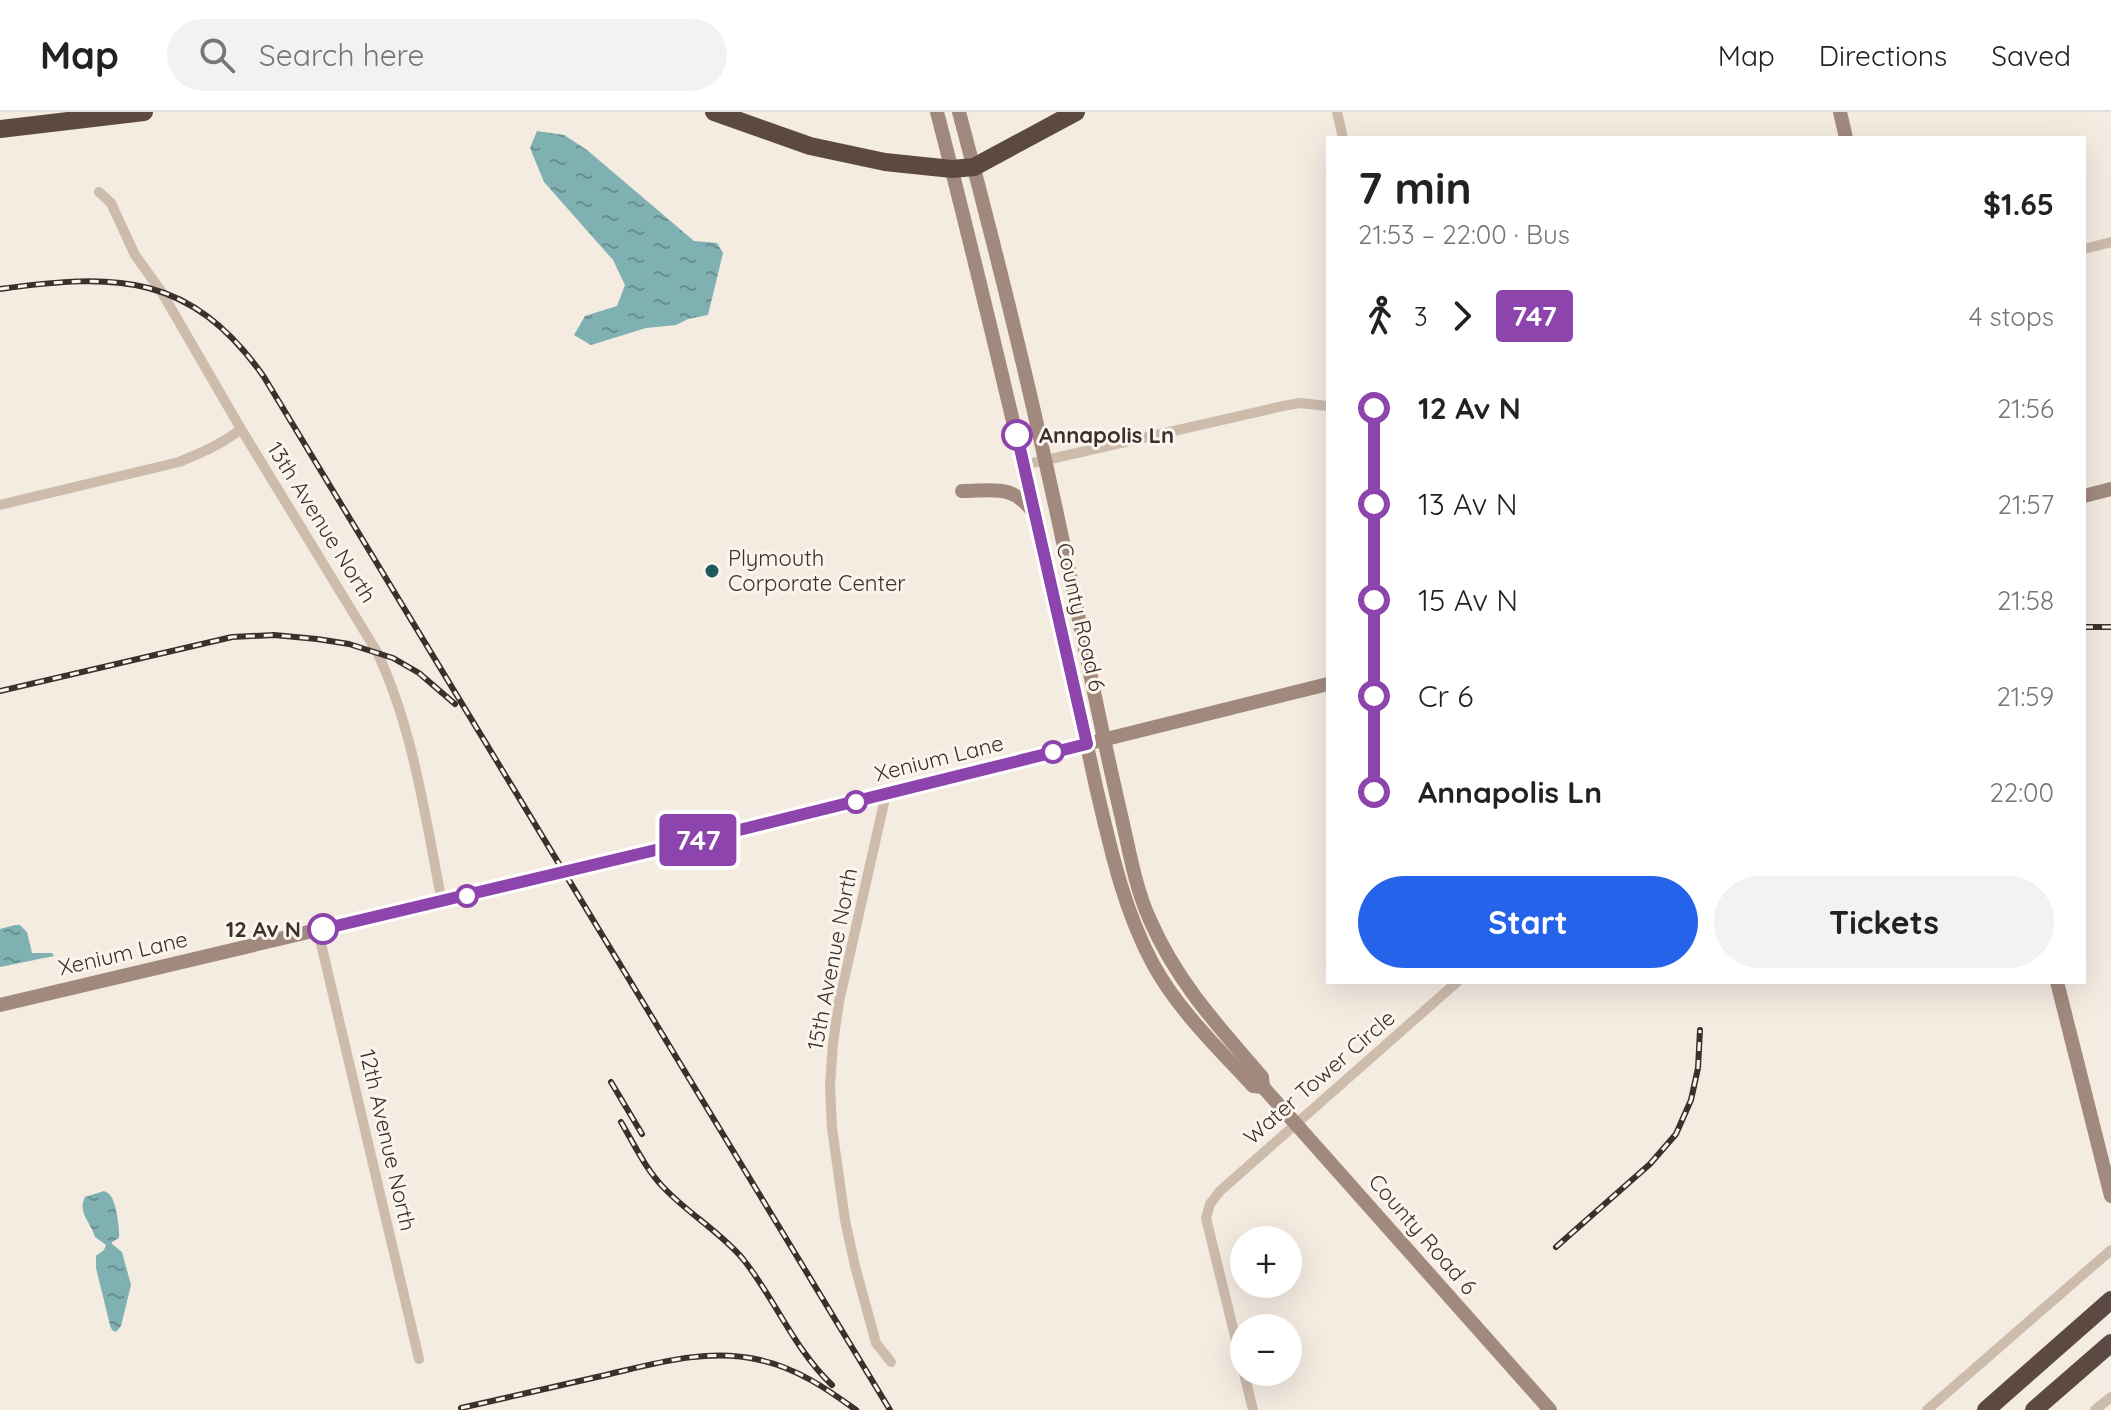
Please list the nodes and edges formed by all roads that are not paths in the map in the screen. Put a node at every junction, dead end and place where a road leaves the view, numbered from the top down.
1 (144, 112) edge
2 (714, 112) edge
3 (937, 112) edge
4 (959, 112) edge
5 (1076, 112) edge
6 (1337, 112) edge
7 (1840, 112) edge
8 (0, 129) edge
9 (1343, 136) edge
10 (1846, 136) edge
11 (974, 167) junction
12 (952, 169) junction
13 (99, 192) dead end
14 (2111, 242) edge
15 (2086, 248) edge
16 (1326, 406) edge
17 (241, 429) junction
18 (1046, 459) junction
19 (1024, 465) junction
20 (2111, 489) edge
21 (962, 491) dead end
22 (2086, 495) edge
23 (0, 505) edge
24 (1035, 515) junction
25 (1326, 684) edge
26 (1104, 740) junction
27 (1087, 744) junction
28 (886, 794) junction
29 (442, 902) junction
30 (318, 931) junction
31 (1455, 984) edge
32 (2058, 984) edge
33 (0, 1005) edge
34 (1263, 1087) junction
35 (1297, 1124) junction
36 (2111, 1196) edge
37 (2111, 1250) edge
38 (2111, 1300) edge
39 (2111, 1343) edge
40 (419, 1359) dead end
41 (891, 1362) dead end
42 (2111, 1397) edge
43 (1253, 1410) edge
44 (1550, 1410) edge
45 (1927, 1410) edge
46 (1986, 1410) edge
47 (2034, 1410) edge
48 (2095, 1410) edge

1 - 8 highway
2 - 12 highway
3 - 12 main road, County Road 6
4 - 11 main road, County Road 6
5 - 11 highway
6 - 9 street
7 - 10 main road
11 - 12 highway
11 - 18 main road, County Road 6
12 - 19 main road, County Road 6
13 - 17 street, 13th Avenue North
14 - 15 street
16 - 18 street
17 - 23 street
17 - 29 street, 13th Avenue North
18 - 19 street
18 - 26 main road, County Road 6
19 - 24 main road, County Road 6
20 - 22 main road
21 - 24 main road
24 - 27 main road, County Road 6
25 - 26 main road, Xenium Lane
26 - 27 main road, Xenium Lane
26 - 34 main road, County Road 6
27 - 28 main road, Xenium Lane
27 - 34 main road, County Road 6
28 - 29 main road, Xenium Lane
28 - 41 street, 15th Avenue North
29 - 30 main road, Xenium Lane
30 - 33 main road, Xenium Lane
30 - 40 street, 12th Avenue North
31 - 35 street, Water Tower Circle
32 - 36 main road
34 - 35 main road, County Road 6
35 - 43 street, Water Tower Circle
35 - 44 main road, County Road 6
37 - 45 street
38 - 46 highway
39 - 47 highway
42 - 48 street

